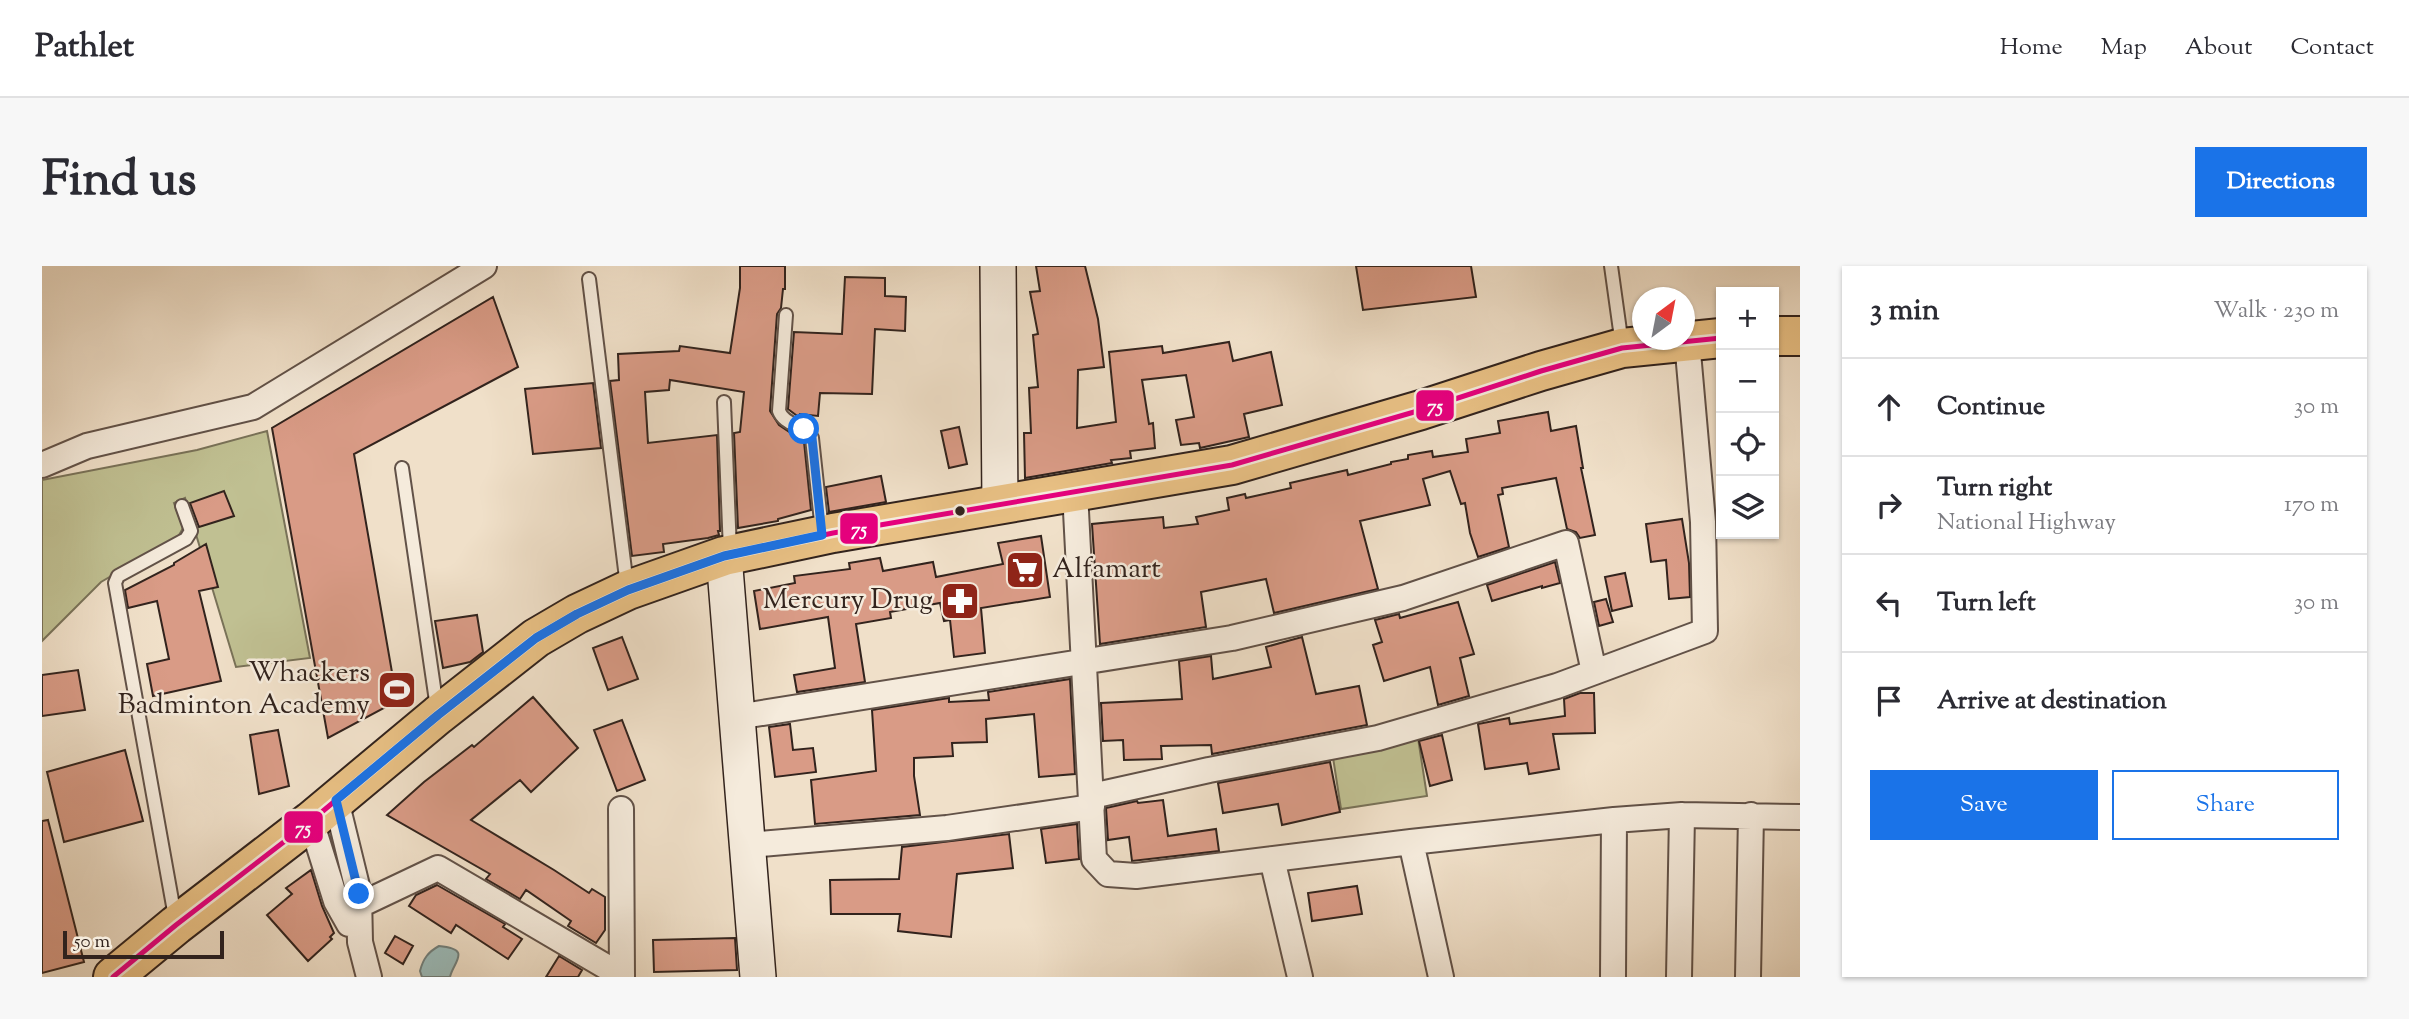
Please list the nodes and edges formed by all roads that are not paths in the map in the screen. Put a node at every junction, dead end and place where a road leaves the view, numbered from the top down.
1 (484, 266) edge
2 (998, 266) edge
3 (1611, 266) edge
4 (589, 279) dead end
5 (786, 314) dead end
6 (1779, 336) edge
7 (1800, 336) edge
8 (1704, 340) edge
9 (1622, 348) junction
10 (724, 402) dead end
11 (42, 466) edge
12 (402, 468) dead end
13 (1075, 492) junction
14 (1000, 505) junction
15 (182, 506) dead end
16 (822, 535) junction
17 (727, 556) junction
18 (628, 590) junction
19 (1085, 662) junction
20 (1594, 672) junction
21 (438, 715) junction
22 (737, 717) junction
23 (1092, 801) junction
24 (621, 809) dead end
25 (324, 811) junction
26 (1682, 815) junction
27 (1751, 815) junction
28 (1800, 817) edge
29 (1614, 820) junction
30 (1411, 842) junction
31 (749, 845) junction
32 (1272, 859) junction
33 (351, 908) junction
34 (176, 925) junction
35 (622, 976) edge
36 (113, 977) edge
37 (369, 977) edge
38 (758, 977) edge
39 (1300, 977) edge
40 (1441, 977) edge
41 (1613, 977) edge
42 (1679, 977) edge
43 (1748, 977) edge

1 - 11 street
2 - 14 street
3 - 9 lane
4 - 18 lane
5 - 16 lane
6 - 7 main road
8 - 9 main road
8 - 20 street
9 - 13 main road
10 - 17 lane
12 - 21 lane
13 - 14 main road
13 - 19 street
14 - 16 main road
15 - 34 lane
16 - 17 main road
17 - 18 main road
17 - 22 street
18 - 21 main road
19 - 20 street
19 - 22 street
19 - 23 street
20 - 23 street
21 - 25 main road
22 - 31 street
23 - 31 street
23 - 32 street
24 - 35 street
25 - 33 street
25 - 34 main road
26 - 27 street
26 - 29 street
26 - 42 street
27 - 28 street
27 - 43 street
29 - 30 street
29 - 41 street
30 - 32 street
30 - 40 street
31 - 38 street
32 - 39 street
33 - 35 street
33 - 37 street
34 - 36 main road

